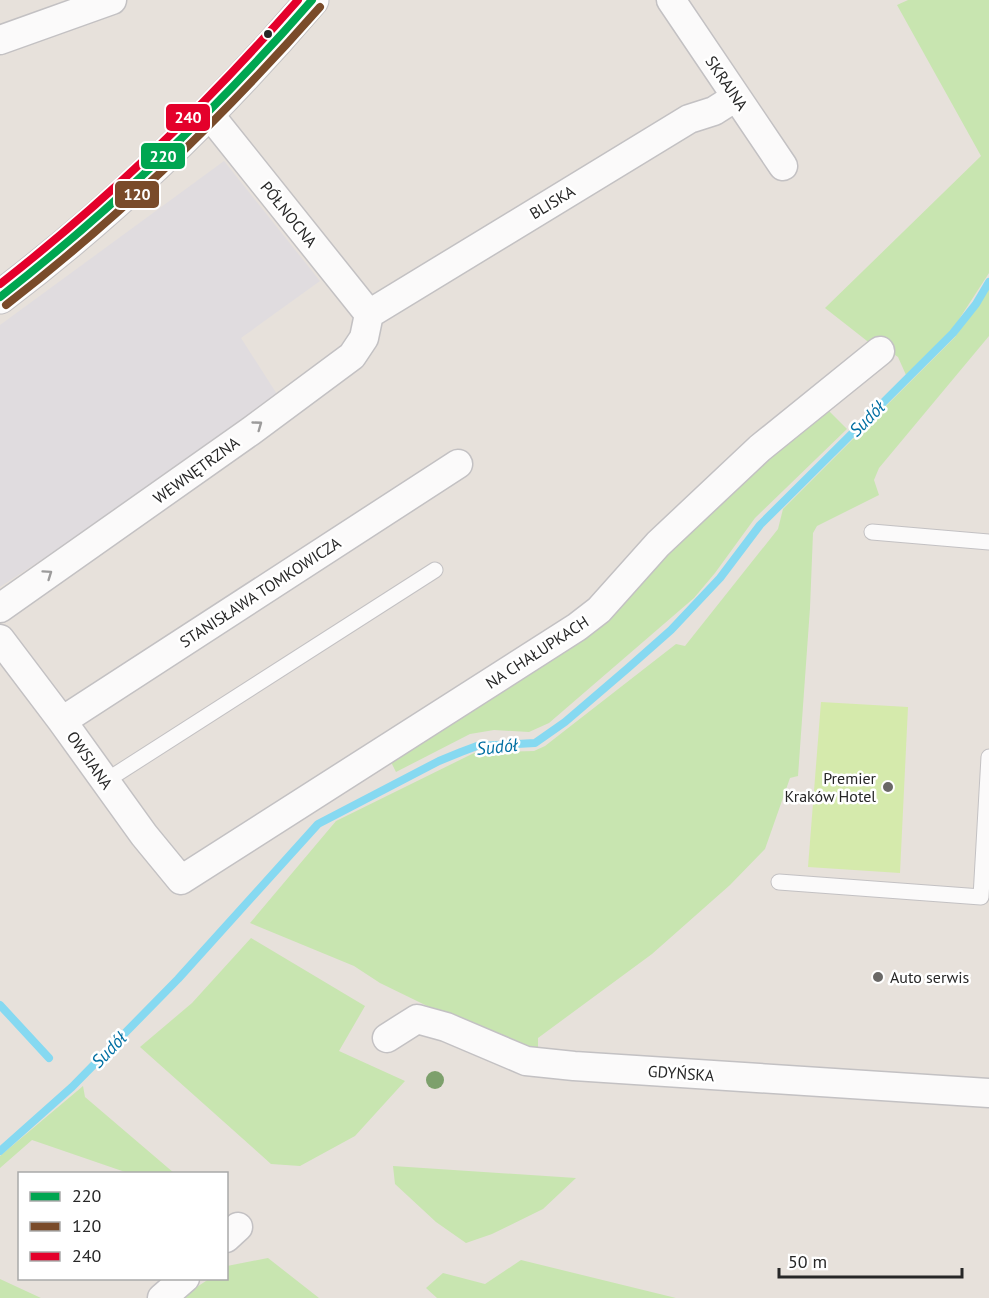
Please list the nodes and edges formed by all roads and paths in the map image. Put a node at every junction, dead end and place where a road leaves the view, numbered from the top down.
1 (111, 0) edge
2 (312, 0) edge
3 (671, 0) edge
4 (0, 40) edge
5 (736, 97) junction
6 (208, 114) junction
7 (783, 166) dead end
8 (0, 297) edge
9 (369, 314) junction
10 (880, 351) dead end
11 (458, 464) dead end
12 (872, 532) dead end
13 (989, 542) edge
14 (435, 570) dead end
15 (0, 608) edge
16 (0, 639) edge
17 (62, 721) junction
18 (989, 757) edge
19 (104, 782) junction
20 (987, 822) edge
21 (181, 880) joint
22 (779, 882) dead end
23 (387, 1038) dead end
24 (989, 1093) edge
25 (183, 1280) edge
26 (162, 1298) edge

1 - 4 street
2 - 6 street
3 - 5 street, SKRAJNA
5 - 7 street, SKRAJNA
5 - 9 street, BLISKA
6 - 8 street
6 - 9 street, PÓŁNOCNA
15 -> 9 street, WEWNĘTRZNA
10 - 21 street, NA CHAŁUPKACH
11 - 17 street, STANISŁAWA TOMKOWICZA
12 - 13 lane
14 - 19 lane
16 - 17 street, OWSIANA
17 - 19 street, OWSIANA
18 - 20 lane
19 - 21 street, OWSIANA
20 - 22 lane
23 - 24 street, GDYŃSKA
25 - 26 street

